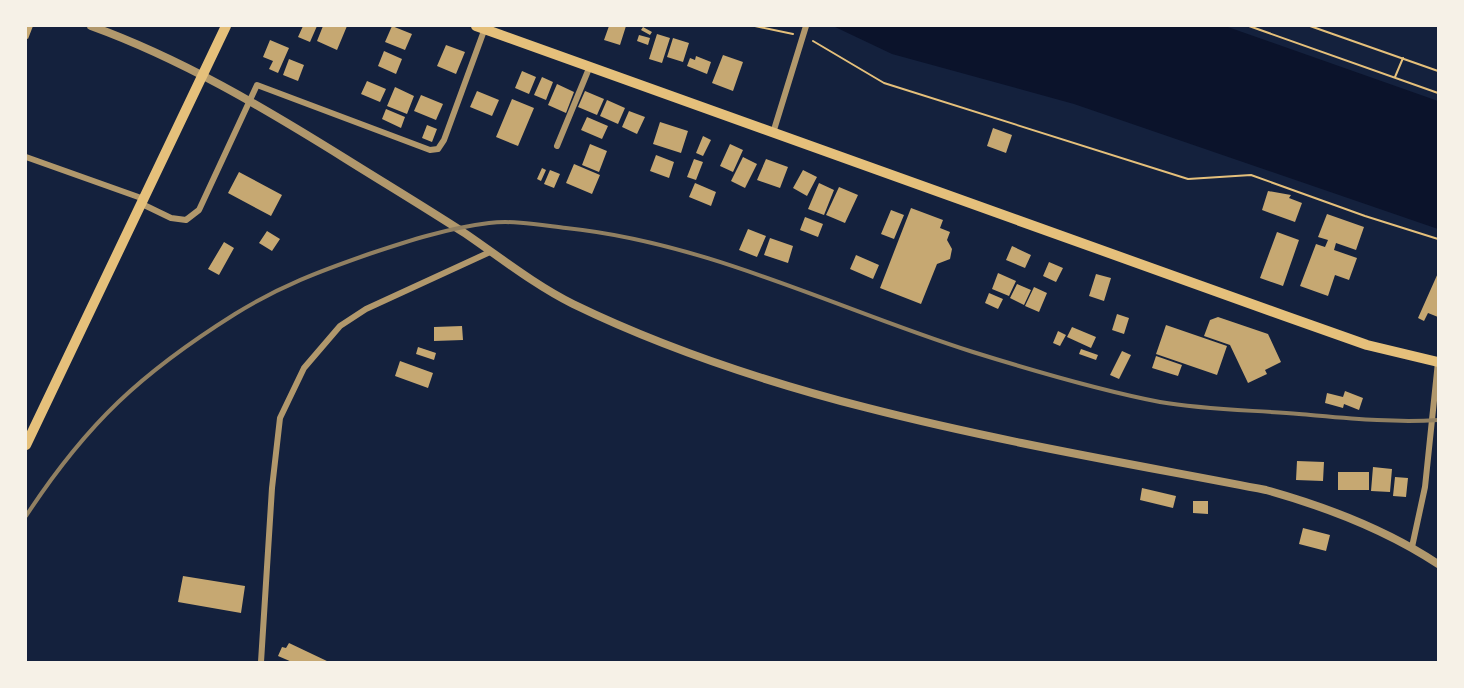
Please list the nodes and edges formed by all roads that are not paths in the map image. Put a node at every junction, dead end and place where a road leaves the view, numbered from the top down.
1 (91, 26) edge
2 (226, 26) edge
3 (480, 27) edge
4 (804, 31) edge
5 (590, 66) junction
6 (773, 133) junction
7 (557, 146) dead end
8 (26, 157) edge
9 (143, 201) junction
10 (490, 252) junction
11 (1438, 362) edge
12 (26, 445) edge
13 (1412, 547) junction
14 (1438, 564) edge
15 (261, 663) edge

1 - 10 street
2 - 9 highway
3 - 5 highway
3 - 9 street
4 - 6 street
5 - 6 highway
5 - 7 street
6 - 11 highway
8 - 9 street
9 - 12 highway
10 - 13 street
10 - 15 street
11 - 13 street
13 - 14 street

